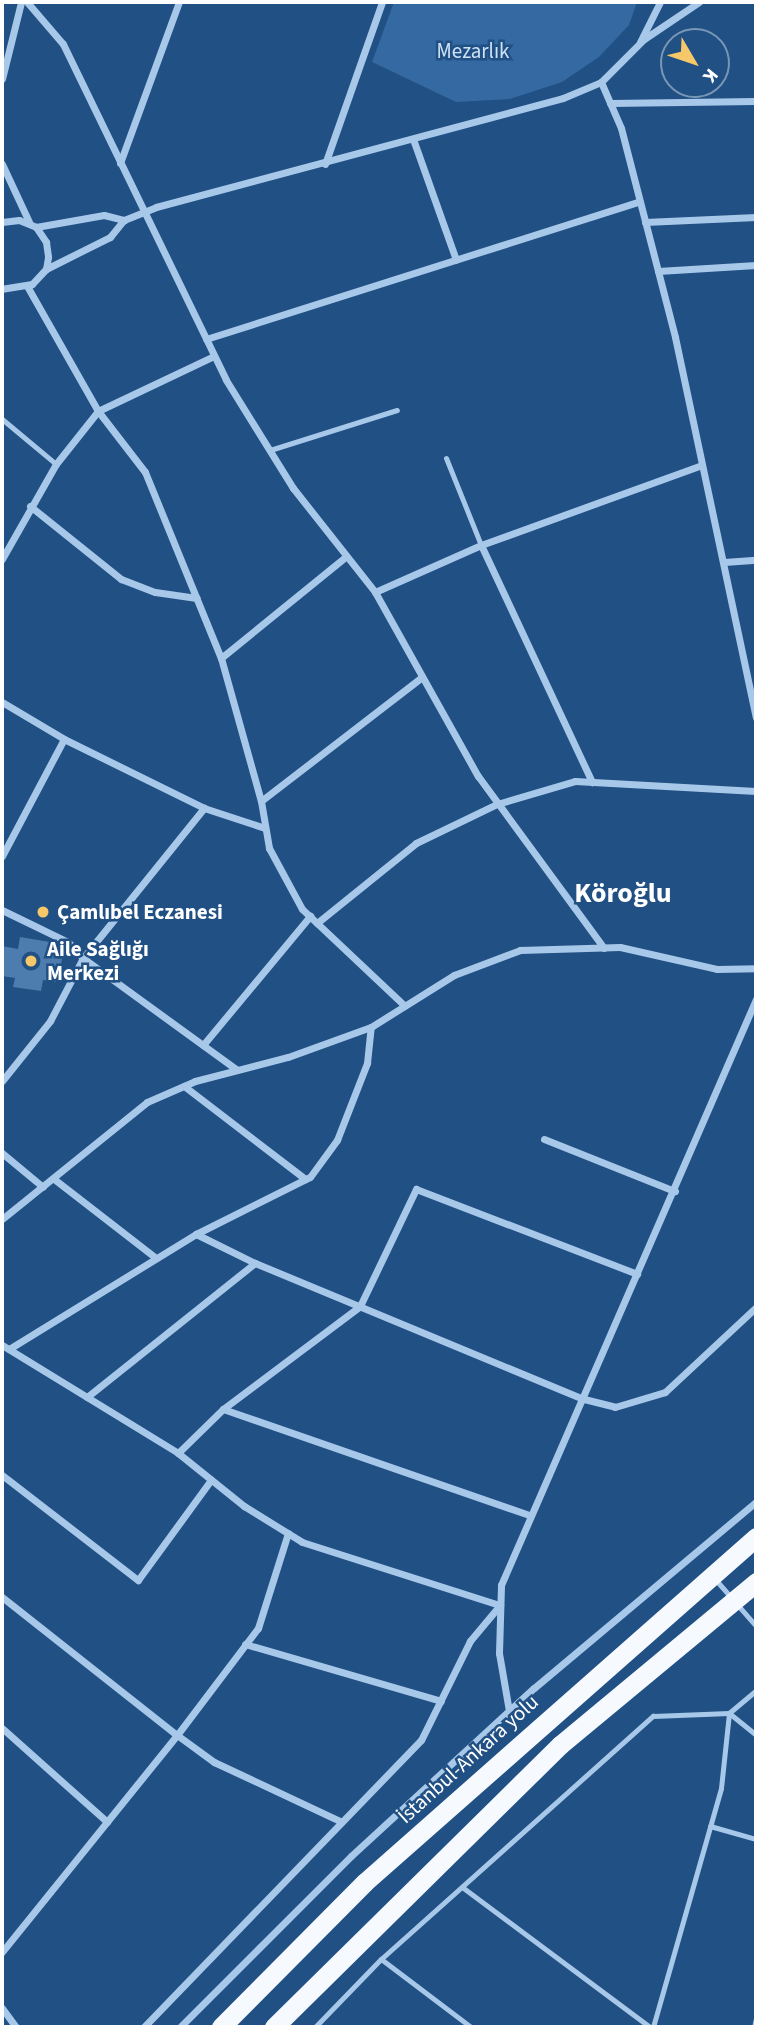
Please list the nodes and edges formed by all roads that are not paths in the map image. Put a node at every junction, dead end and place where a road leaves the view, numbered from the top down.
1 (21, 2) edge
2 (27, 2) edge
3 (179, 2) edge
4 (382, 2) edge
5 (660, 2) edge
6 (699, 2) edge
7 (637, 47) junction
8 (2, 79) edge
9 (601, 82) junction
10 (756, 102) edge
11 (610, 103) junction
12 (413, 139) junction
13 (120, 163) junction
14 (2, 164) edge
15 (325, 164) junction
16 (640, 201) junction
17 (143, 212) junction
18 (756, 217) edge
19 (124, 220) junction
20 (2, 222) edge
21 (645, 222) junction
22 (33, 225) junction
23 (456, 260) junction
24 (756, 265) edge
25 (46, 269) junction
26 (658, 271) junction
27 (27, 286) junction
28 (2, 290) edge
29 (206, 339) junction
30 (214, 356) junction
31 (397, 410) dead end
32 (99, 411) junction
33 (2, 419) edge
34 (270, 450) junction
35 (446, 458) dead end
36 (56, 464) junction
37 (699, 466) junction
38 (30, 506) junction
39 (481, 545) junction
40 (344, 558) junction
41 (2, 559) edge
42 (756, 560) edge
43 (724, 562) junction
44 (375, 592) junction
45 (197, 598) junction
46 (221, 658) junction
47 (422, 677) junction
48 (2, 702) edge
49 (756, 717) edge
50 (64, 739) junction
51 (592, 782) junction
52 (756, 791) edge
53 (261, 801) junction
54 (497, 804) junction
55 (204, 808) junction
56 (265, 828) junction
57 (2, 856) edge
58 (2, 910) edge
59 (310, 916) junction
60 (317, 923) junction
61 (604, 948) junction
62 (83, 958) junction
63 (756, 968) edge
64 (756, 999) edge
65 (405, 1006) junction
66 (752, 1021) edge
67 (371, 1027) junction
68 (203, 1045) junction
69 (237, 1070) junction
70 (2, 1081) edge
71 (184, 1086) junction
72 (544, 1139) dead end
73 (2, 1153) edge
74 (54, 1179) junction
75 (305, 1179) junction
76 (43, 1186) junction
77 (675, 1191) junction
78 (2, 1219) edge
79 (196, 1234) junction
80 (156, 1258) junction
81 (255, 1263) junction
82 (637, 1274) junction
83 (360, 1306) junction
84 (756, 1307) edge
85 (5, 1347) edge
86 (87, 1397) junction
87 (584, 1399) junction
88 (223, 1409) junction
89 (178, 1453) junction
90 (2, 1475) edge
91 (211, 1480) junction
92 (756, 1502) edge
93 (529, 1515) junction
94 (288, 1533) junction
95 (756, 1537) edge
96 (711, 1574) junction
97 (756, 1582) edge
98 (2, 1597) edge
99 (733, 1600) junction
100 (500, 1605) junction
101 (756, 1626) edge
102 (245, 1644) junction
103 (756, 1690) edge
104 (441, 1701) junction
105 (509, 1711) junction
106 (729, 1713) junction
107 (2, 1728) edge
108 (177, 1735) junction
109 (756, 1735) edge
110 (107, 1822) junction
111 (342, 1822) junction
112 (710, 1826) junction
113 (756, 1839) edge
114 (462, 1887) junction
115 (2, 1952) edge
116 (381, 1959) junction
117 (2, 2008) edge
118 (756, 2018) edge
119 (16, 2027) edge
120 (145, 2027) edge
121 (180, 2027) edge
122 (221, 2027) edge
123 (274, 2027) edge
124 (315, 2027) edge
125 (471, 2027) edge
126 (651, 2027) edge
127 (754, 2027) edge

1 - 8 street
2 - 13 street
3 - 13 street
4 - 15 street
5 - 7 street
6 - 7 street
7 - 9 street
9 - 11 street
9 - 12 street
10 - 11 street
11 - 16 street
12 - 15 street
12 - 23 street
13 - 17 street
14 - 22 street
15 - 17 street
16 - 21 street
16 - 23 street
17 - 19 street
17 - 29 street
18 - 21 street
19 - 22 street
19 - 25 street
20 - 22 street
21 - 26 street
22 - 25 street
23 - 29 street
24 - 26 street
25 - 27 street
26 - 37 street
27 - 28 street
27 - 32 street
29 - 30 street
30 - 32 street
30 - 34 street
31 - 34 lane
32 - 36 street
32 - 45 street
33 - 36 lane
34 - 40 street
35 - 39 lane
36 - 38 street
37 - 39 street
37 - 43 street
38 - 41 street
38 - 45 street
39 - 44 street
39 - 51 street
40 - 44 street
40 - 46 street
42 - 43 street
43 - 49 street
44 - 47 street
45 - 46 street
46 - 53 street
47 - 53 street
47 - 54 street
48 - 50 street
50 - 55 street
50 - 57 street
51 - 52 street
51 - 54 street
53 - 56 street
54 - 60 street
54 - 61 street
55 - 56 street
55 - 62 street
56 - 59 street
58 - 62 street
59 - 60 street
59 - 68 street
60 - 65 street
61 - 63 street
61 - 65 street
62 - 68 street
62 - 70 street
64 - 66 street
65 - 67 street
66 - 77 street
67 - 69 street
67 - 75 street
68 - 69 street
69 - 71 street
71 - 74 street
71 - 75 street
72 - 77 street
73 - 76 street
74 - 76 street
74 - 80 street
75 - 79 street
76 - 78 street
77 - 82 street
79 - 80 street
79 - 81 street
80 - 85 street
81 - 83 street
81 - 86 street
82 - 83 street
82 - 87 street
83 - 87 street
83 - 88 street
84 - 87 street
85 - 86 street
86 - 89 street
87 - 93 street
88 - 89 street
88 - 93 street
89 - 91 street
90 - 91 street
91 - 94 street
92 - 105 street
93 - 100 street
94 - 100 street
94 - 102 street
95 - 96 highway, İstanbul-Ankara yolu
96 - 99 lane
96 - 122 highway, İstanbul-Ankara yolu
97 - 99 highway
98 - 108 street
99 - 101 lane
99 - 123 highway
100 - 104 street
100 - 105 street
102 - 104 street
102 - 108 street
103 - 106 lane
104 - 111 street
105 - 121 street
106 - 109 lane
106 - 112 lane
106 - 114 lane
107 - 110 street
108 - 110 street
108 - 111 street
110 - 115 street
111 - 120 street
112 - 113 lane
112 - 126 lane
114 - 116 lane
114 - 126 lane
116 - 124 lane
116 - 125 lane
117 - 119 street
118 - 127 lane

